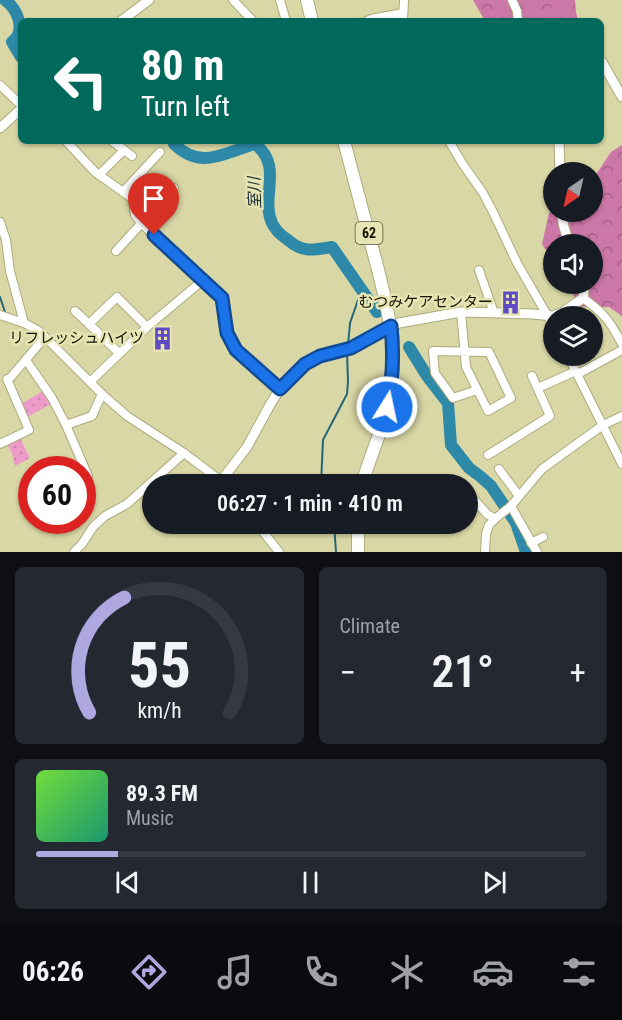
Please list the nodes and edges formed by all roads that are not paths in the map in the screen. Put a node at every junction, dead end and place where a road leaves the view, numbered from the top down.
1 (149, 0) edge
2 (233, 0) edge
3 (280, 0) edge
4 (307, 0) edge
5 (404, 0) edge
6 (512, 0) edge
7 (403, 17) edge
8 (125, 18) edge
9 (250, 18) edge
10 (285, 18) edge
11 (311, 18) edge
12 (369, 18) edge
13 (518, 18) edge
14 (604, 66) edge
15 (0, 85) edge
16 (622, 97) edge
17 (18, 104) edge
18 (18, 110) edge
19 (0, 128) edge
20 (69, 144) edge
21 (116, 144) edge
22 (345, 144) edge
23 (451, 144) edge
24 (559, 144) edge
25 (124, 150) junction
26 (160, 152) dead end
27 (132, 156) dead end
28 (560, 162) edge
29 (99, 175) junction
30 (174, 188) dead end
31 (123, 192) junction
32 (0, 222) edge
33 (142, 224) junction
34 (116, 250) dead end
35 (483, 272) dead end
36 (202, 281) junction
37 (584, 294) edge
38 (583, 298) junction
39 (572, 306) edge
40 (543, 310) edge
41 (75, 311) dead end
42 (461, 312) junction
43 (494, 313) junction
44 (0, 315) edge
45 (543, 315) edge
46 (24, 323) junction
47 (89, 324) junction
48 (391, 326) junction
49 (147, 327) junction
50 (45, 337) junction
51 (622, 344) edge
52 (622, 350) edge
53 (464, 351) junction
54 (119, 353) junction
55 (26, 360) junction
56 (574, 366) edge
57 (577, 372) junction
58 (532, 376) dead end
59 (3, 380) edge
60 (90, 382) junction
61 (538, 388) junction
62 (280, 389) junction
63 (477, 390) junction
64 (102, 394) junction
65 (622, 416) edge
66 (66, 425) junction
67 (603, 425) junction
68 (0, 444) edge
69 (184, 453) junction
70 (488, 455) dead end
71 (79, 456) edge
72 (621, 460) edge
73 (499, 469) dead end
74 (211, 474) edge
75 (229, 474) edge
76 (365, 474) edge
77 (519, 496) junction
78 (478, 504) edge
79 (508, 508) junction
80 (495, 519) junction
81 (265, 534) edge
82 (357, 534) edge
83 (543, 537) dead end
84 (531, 543) junction
85 (83, 548) edge
86 (74, 552) edge
87 (279, 552) edge
88 (358, 552) edge
89 (485, 552) edge
90 (537, 552) edge

1 - 8 street
2 - 9 street
3 - 10 street
4 - 11 main road
5 - 7 street
6 - 13 street
7 - 12 street
14 - 16 street
15 - 17 street
18 - 19 street
20 - 29 street
21 - 25 street
22 - 48 main road, 62
23 - 40 street
24 - 28 street
25 - 27 street
25 - 29 street
26 - 31 street
29 - 31 street
30 - 33 street
31 - 33 street
32 - 46 street
33 - 34 street
33 - 36 street
35 - 43 street
36 - 49 street
36 - 62 street
37 - 38 street
38 - 39 street
38 - 51 street
41 - 47 street
42 - 43 street
42 - 48 street
42 - 53 street
43 - 45 street
44 - 46 street
46 - 50 street
47 - 49 street
47 - 54 street
48 - 62 street
48 - 76 main road, 62
49 - 54 street
50 - 55 street
50 - 60 street
52 - 57 street
53 - 63 street
53 - 63 street
53 - 63 street
54 - 60 street
55 - 59 street
55 - 66 street
56 - 57 street
57 - 61 street
57 - 67 street
58 - 61 street
59 - 68 street
60 - 64 street
61 - 70 street
62 - 75 street
64 - 66 street
64 - 69 street
65 - 67 street
66 - 71 street
67 - 72 street
67 - 77 street
69 - 74 street
69 - 85 street
73 - 77 street
77 - 79 street
78 - 80 street
79 - 80 street
79 - 84 street
80 - 89 street
81 - 87 street
82 - 88 main road
83 - 84 street
84 - 90 street
85 - 86 street

